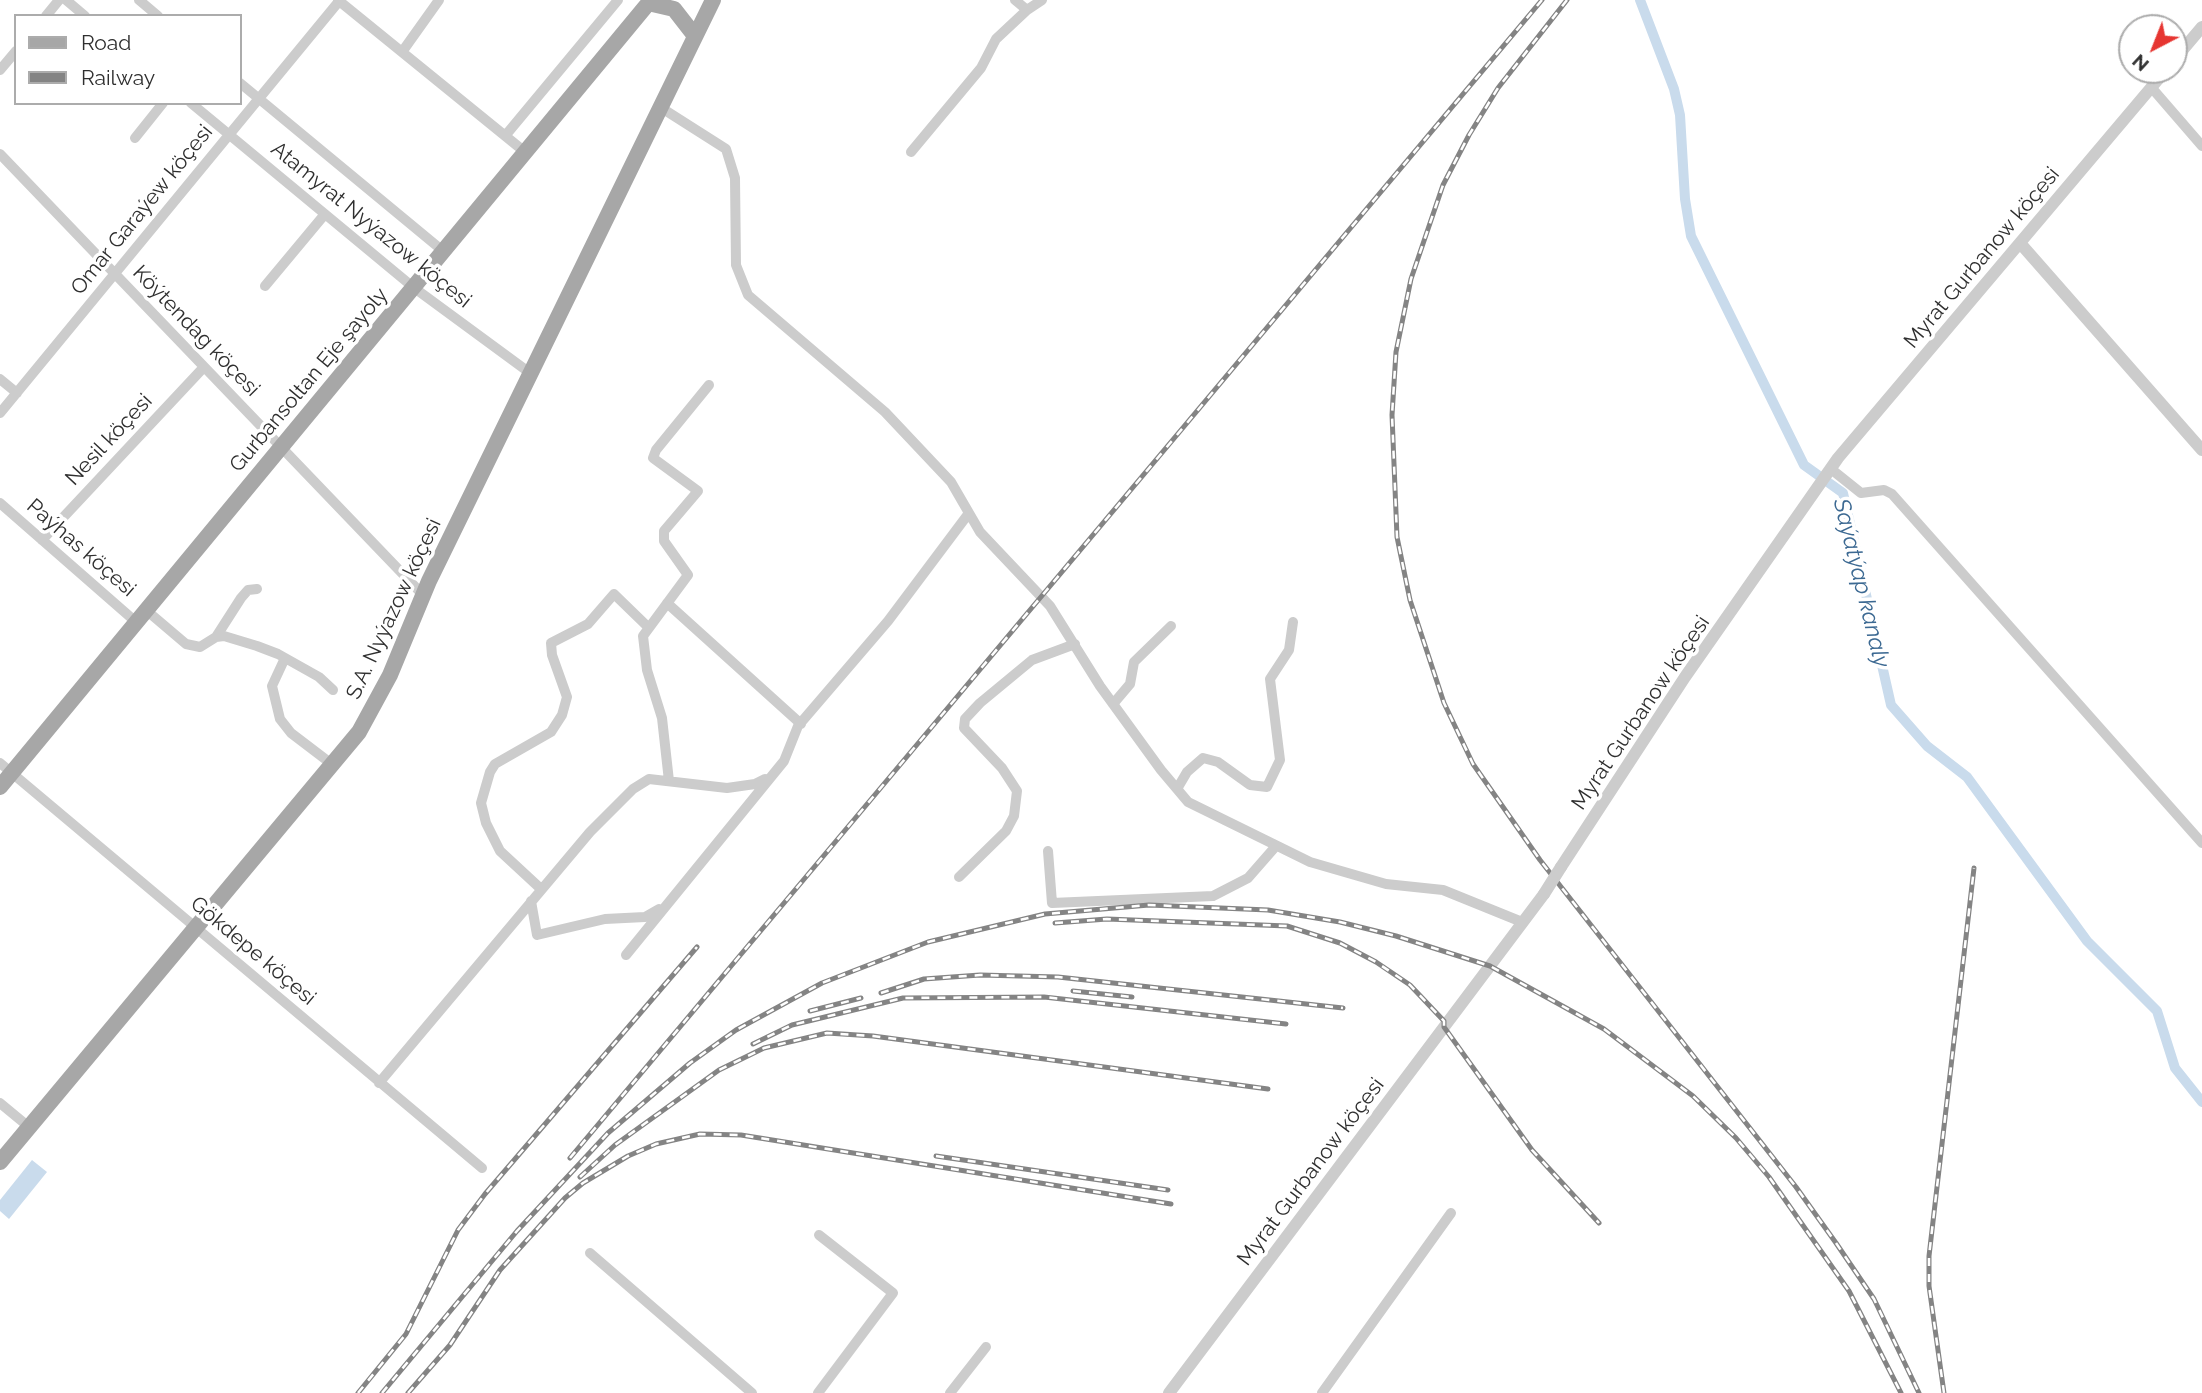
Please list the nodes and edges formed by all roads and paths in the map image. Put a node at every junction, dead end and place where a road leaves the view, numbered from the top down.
1 (59, 0) edge
2 (66, 0) edge
3 (139, 0) edge
4 (339, 0) edge
5 (439, 0) edge
6 (618, 0) edge
7 (713, 0) edge
8 (1015, 0) edge
9 (1042, 0) edge
10 (650, 2) edge
11 (1027, 9) junction
12 (48, 14) edge
13 (83, 14) edge
14 (156, 14) edge
15 (2202, 27) edge
16 (695, 36) junction
17 (2188, 44) edge
18 (402, 52) junction
19 (14, 53) edge
20 (0, 70) edge
21 (2153, 84) edge
22 (242, 85) edge
23 (2151, 87) junction
24 (259, 99) junction
25 (161, 105) edge
26 (193, 105) edge
27 (660, 107) junction
28 (229, 135) junction
29 (505, 136) junction
30 (135, 138) dead end
31 (2202, 146) edge
32 (525, 152) junction
33 (911, 152) dead end
34 (0, 154) edge
35 (325, 214) junction
36 (2020, 243) junction
37 (443, 251) junction
38 (115, 274) junction
39 (265, 286) dead end
40 (413, 287) junction
41 (204, 367) junction
42 (530, 373) junction
43 (0, 379) edge
44 (709, 385) dead end
45 (17, 393) junction
46 (0, 413) edge
47 (281, 447) junction
48 (2202, 450) edge
49 (1831, 469) junction
50 (0, 503) edge
51 (969, 513) junction
52 (42, 540) junction
53 (257, 589) dead end
54 (423, 595) junction
55 (667, 603) junction
56 (141, 616) junction
57 (1293, 622) dead end
58 (1171, 626) dead end
59 (648, 627) junction
60 (216, 636) junction
61 (1075, 645) junction
62 (285, 658) junction
63 (333, 690) dead end
64 (1113, 704) junction
65 (801, 724) junction
66 (333, 765) junction
67 (6, 768) edge
68 (773, 774) junction
69 (669, 782) junction
70 (0, 787) edge
71 (1177, 789) junction
72 (2202, 843) edge
73 (1276, 846) junction
74 (1048, 851) dead end
75 (959, 877) dead end
76 (541, 889) junction
77 (531, 901) junction
78 (665, 905) junction
79 (1522, 922) junction
80 (196, 929) junction
81 (626, 955) dead end
82 (379, 1083) junction
83 (0, 1103) edge
84 (29, 1127) junction
85 (0, 1162) edge
86 (482, 1168) dead end
87 (1451, 1213) dead end
88 (819, 1235) dead end
89 (590, 1253) dead end
90 (986, 1347) dead end
91 (752, 1393) edge
92 (818, 1393) edge
93 (950, 1393) edge
94 (1169, 1393) edge
95 (1322, 1393) edge

1 - 12 street
2 - 13 street
3 - 14 street
4 - 18 street
4 - 24 street, Omar Garaýew köçesi
5 - 18 street
6 - 29 street
7 - 16 main road, S.A. Nyýazow köçesi
8 - 11 street
9 - 11 street
10 - 16 main road
10 - 32 main road, Gurbansoltan Eje şayoly
11 - 33 street
15 - 17 street
16 - 27 main road, S.A. Nyýazow köçesi
18 - 29 street
19 - 20 street
21 - 23 street, Myrat Gurbanow köçesi
22 - 24 street
23 - 31 street
23 - 36 street, Myrat Gurbanow köçesi
24 - 28 street, Omar Garaýew köçesi
24 - 37 street
25 - 30 street
26 - 28 street, Atamyrat Nyýazow köçesi
27 - 42 main road, S.A. Nyýazow köçesi
27 - 51 street
28 - 35 street, Atamyrat Nyýazow köçesi
28 - 38 street, Omar Garaýew köçesi
29 - 32 street
32 - 37 main road, Gurbansoltan Eje şayoly
34 - 38 street, Köýtendag köçesi
35 - 39 street
35 - 40 street, Atamyrat Nyýazow köçesi
36 - 48 street
36 - 49 street, Myrat Gurbanow köçesi
37 - 40 main road, Gurbansoltan Eje şayoly
38 - 41 street, Köýtendag köçesi
38 - 45 street, Omar Garaýew köçesi
40 - 42 street, Atamyrat Nyýazow köçesi
40 - 47 main road, Gurbansoltan Eje şayoly
41 - 47 street, Köýtendag köçesi
41 - 52 street, Nesil köçesi
42 - 54 main road, S.A. Nyýazow köçesi
43 - 45 street
44 - 55 street
45 - 46 street, Omar Garaýew köçesi
47 - 54 street, Köýtendag köçesi
47 - 56 main road, Gurbansoltan Eje şayoly
49 - 72 street
49 - 79 street, Myrat Gurbanow köçesi, bridge
50 - 52 street, Paýhas köçesi
51 - 61 street
51 - 65 street
52 - 56 street, Paýhas köçesi
53 - 60 street
54 - 66 main road, S.A. Nyýazow köçesi
55 - 59 street
55 - 65 street
56 - 60 street, Paýhas köçesi
56 - 67 main road, Gurbansoltan Eje şayoly
57 - 71 street
58 - 64 street
59 - 69 street
59 - 76 street
60 - 62 street
61 - 64 street
61 - 75 street
62 - 63 street
62 - 66 street
64 - 71 street
65 - 68 street
66 - 80 main road, S.A. Nyýazow köçesi
67 - 70 main road, Gurbansoltan Eje şayoly
67 - 80 street, Gökdepe köçesi
68 - 69 street
68 - 78 street
69 - 76 street
71 - 73 street
73 - 74 street
73 - 79 street
76 - 77 street
77 - 78 street
77 - 82 street
78 - 81 street
79 - 94 street, Myrat Gurbanow köçesi
80 - 82 street, Gökdepe köçesi
80 - 84 main road, S.A. Nyýazow köçesi
82 - 86 street, Gökdepe köçesi
83 - 84 street
84 - 85 main road, S.A. Nyýazow köçesi
87 - 95 street
88 - 92 street
89 - 91 street
90 - 93 street

